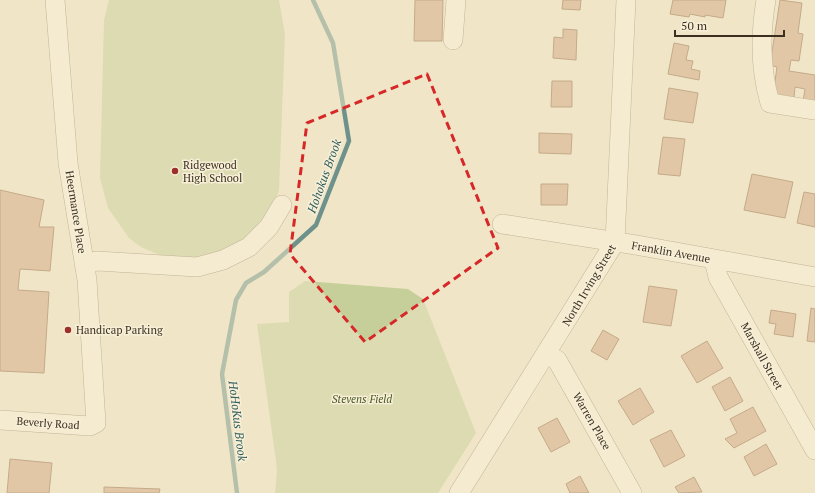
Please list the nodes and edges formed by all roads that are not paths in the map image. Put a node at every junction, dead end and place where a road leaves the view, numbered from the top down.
1 (55, 0) edge
2 (456, 0) edge
3 (626, 0) edge
4 (766, 0) edge
5 (453, 40) dead end
6 (815, 110) edge
7 (282, 205) dead end
8 (502, 224) dead end
9 (615, 242) junction
10 (714, 260) junction
11 (84, 264) junction
12 (815, 277) edge
13 (547, 354) junction
14 (0, 420) edge
15 (96, 423) joint
16 (815, 450) edge
17 (459, 493) edge
18 (632, 493) edge

1 - 11 street, Heermance Place
2 - 5 street
3 - 9 street, North Irving Street
4 - 6 street
7 - 11 street
8 - 9 street, Franklin Avenue
9 - 10 street, Franklin Avenue
9 - 13 street, North Irving Street
10 - 12 street, Franklin Avenue
10 - 16 street, Marshall Street
11 - 15 street, Heermance Place
13 - 17 street, North Irving Street
13 - 18 street, Warren Place
14 - 15 street, Beverly Road

